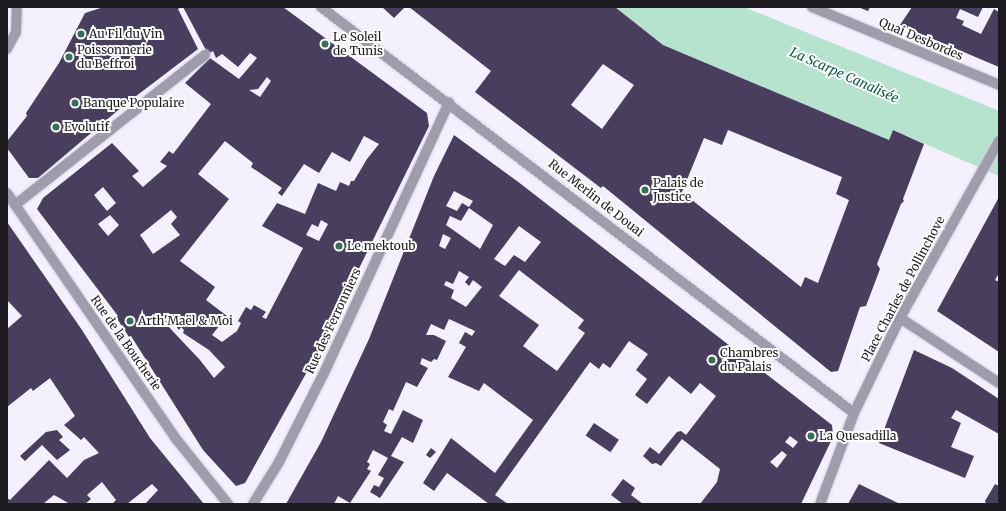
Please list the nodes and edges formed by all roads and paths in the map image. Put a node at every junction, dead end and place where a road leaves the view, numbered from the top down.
1 (16, 7) edge
2 (321, 7) edge
3 (812, 7) edge
4 (7, 49) edge
5 (205, 55) dead end
6 (999, 85) edge
7 (449, 102) junction
8 (999, 141) edge
9 (7, 193) edge
10 (15, 205) junction
11 (900, 318) junction
12 (999, 383) edge
13 (854, 412) junction
14 (228, 504) edge
15 (253, 504) edge
16 (820, 504) edge

1 - 4 street
2 - 7 street, Rue Merlin de Douai
3 - 6 street, Quai Desbordes
5 - 10 street
7 - 13 street, Rue Merlin de Douai
7 - 15 street, Rue des Ferronniers
8 - 11 street, Place Charles de Pollinchove
9 - 10 street, Rue de la Boucherie
10 - 14 street, Rue de la Boucherie
11 - 12 street
11 - 13 street, Place Charles de Pollinchove
13 - 16 street, Place Charles de Pollinchove

